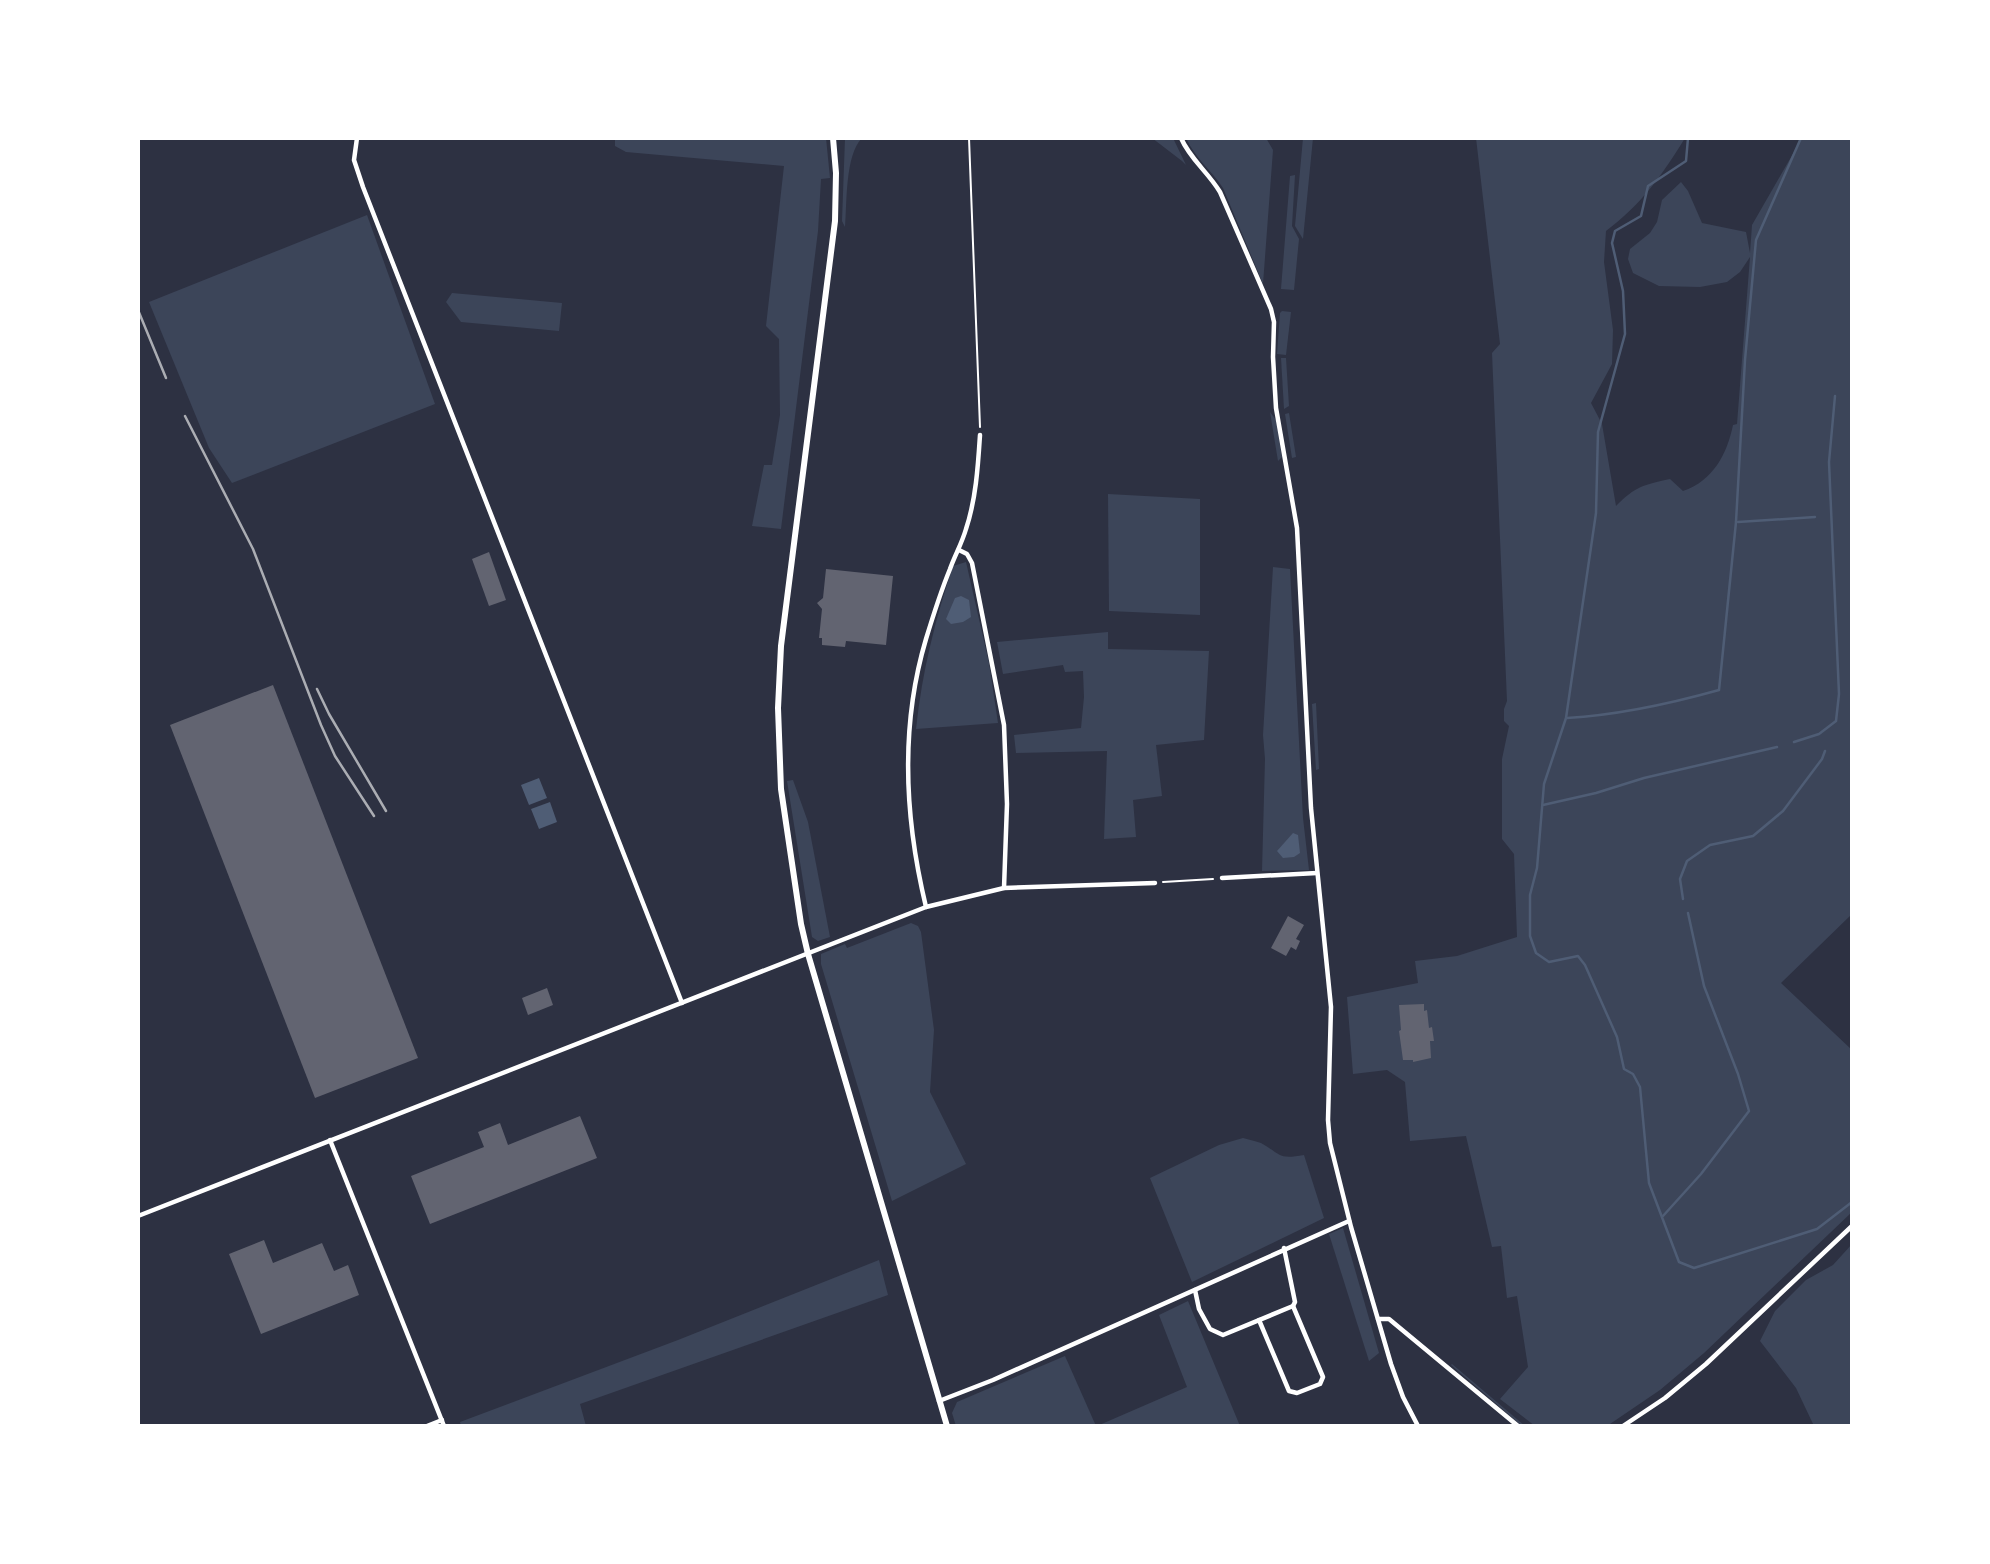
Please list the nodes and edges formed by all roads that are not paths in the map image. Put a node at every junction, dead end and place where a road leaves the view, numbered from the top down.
1 (357, 138) edge
2 (833, 138) edge
3 (1181, 138) edge
4 (980, 435) road end
5 (959, 550) junction
6 (1317, 873) junction
7 (1222, 878) road end
8 (1155, 883) road end
9 (1004, 888) junction
10 (926, 907) junction
11 (808, 954) junction
12 (682, 1003) junction
13 (330, 1140) junction
14 (138, 1216) edge
15 (1349, 1221) junction
16 (1852, 1226) edge
17 (1284, 1248) junction
18 (1195, 1290) junction
19 (1293, 1306) junction
20 (1378, 1319) junction
21 (1259, 1320) junction
22 (939, 1401) junction
23 (443, 1423) edge
24 (427, 1426) edge
25 (947, 1426) edge
26 (1418, 1426) edge
27 (1518, 1426) edge
28 (1623, 1426) edge

1 - 12 street
2 - 11 main road
3 - 6 street
4 - 5 street
5 - 9 street
5 - 10 street
6 - 7 street
6 - 15 street
8 - 9 street
9 - 10 street
10 - 11 street
11 - 12 street
11 - 22 main road
12 - 13 street
13 - 14 street
13 - 23 street
15 - 17 street
15 - 20 street
16 - 28 street
17 - 18 street
17 - 19 street
18 - 21 street
18 - 22 street
19 - 21 street
19 - 21 street
20 - 26 street
20 - 27 street
22 - 25 main road
23 - 24 street

